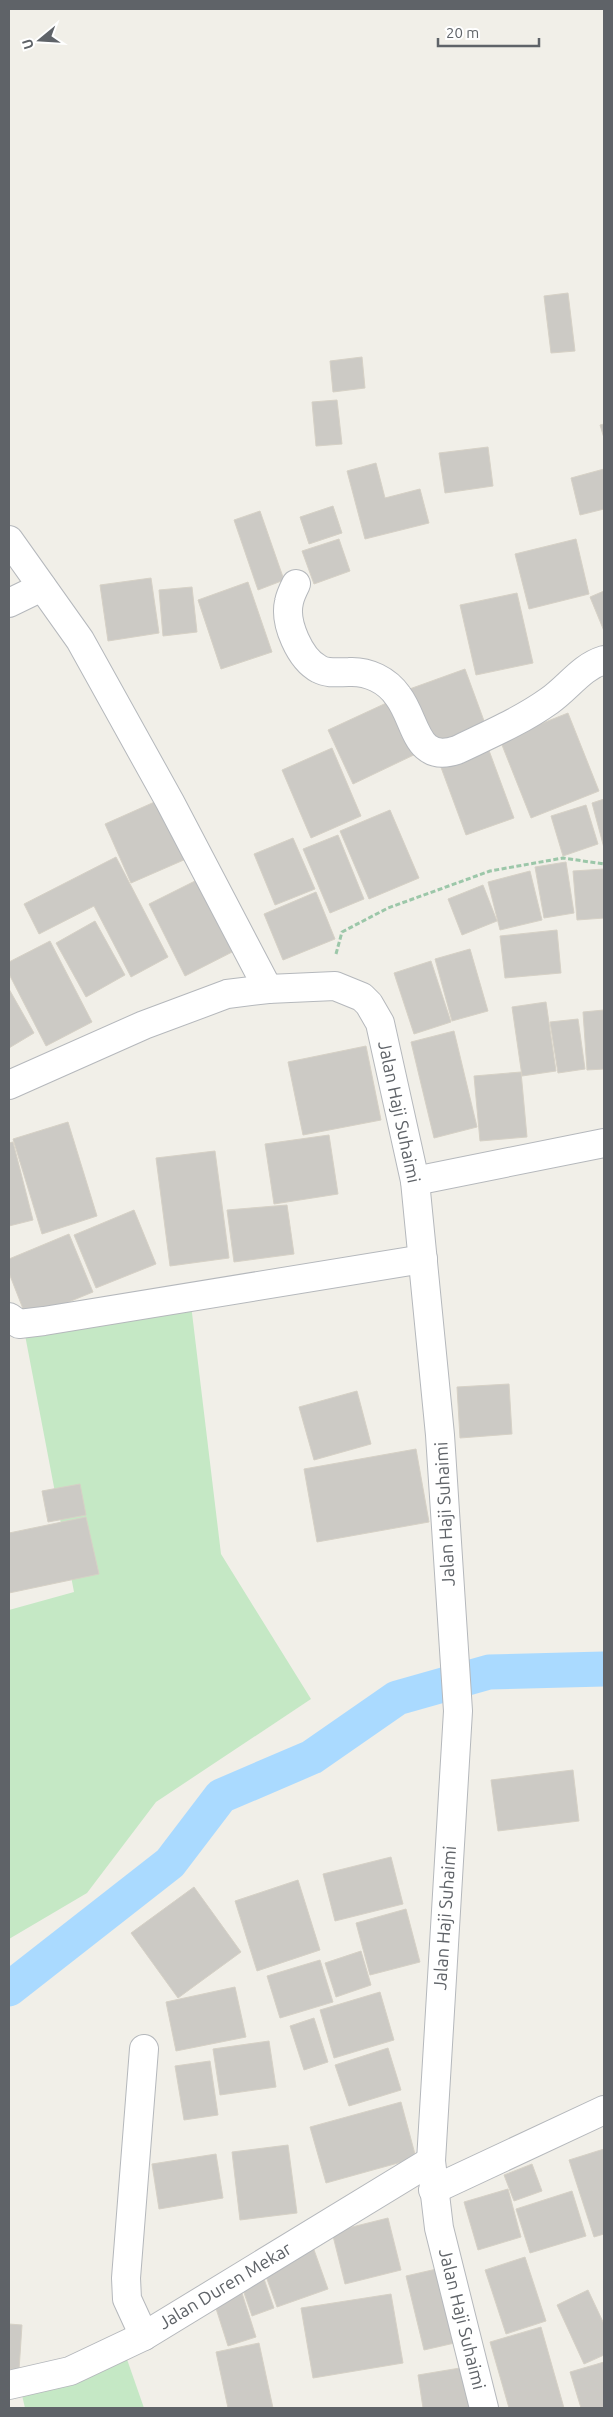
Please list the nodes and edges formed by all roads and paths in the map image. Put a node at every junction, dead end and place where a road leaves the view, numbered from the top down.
1 (9, 540) edge
2 (296, 584) dead end
3 (42, 587) junction
4 (9, 603) edge
5 (604, 660) edge
6 (604, 864) edge
7 (335, 986) junction
8 (268, 989) junction
9 (9, 1085) edge
10 (604, 1143) edge
11 (414, 1181) junction
12 (423, 1258) junction
13 (9, 1317) edge
14 (144, 2049) dead end
15 (604, 2111) edge
16 (430, 2161) junction
17 (433, 2190) junction
18 (144, 2336) junction
19 (9, 2385) edge
20 (484, 2408) edge

1 - 3 street
2 - 5 street
3 - 4 street
3 - 8 street
6 - 7 path
7 - 8 street, Jalan Haji Suhaimi
7 - 11 street, Jalan Haji Suhaimi
8 - 9 street, Jalan Haji Suhaimi
10 - 11 street
11 - 12 street, Jalan Haji Suhaimi
12 - 13 street
12 - 16 street, Jalan Haji Suhaimi
14 - 18 street
15 - 17 street
16 - 17 street, Jalan Haji Suhaimi
16 - 18 street, Jalan Duren Mekar
17 - 20 street, Jalan Haji Suhaimi
18 - 19 street, Jalan Duren Mekar

